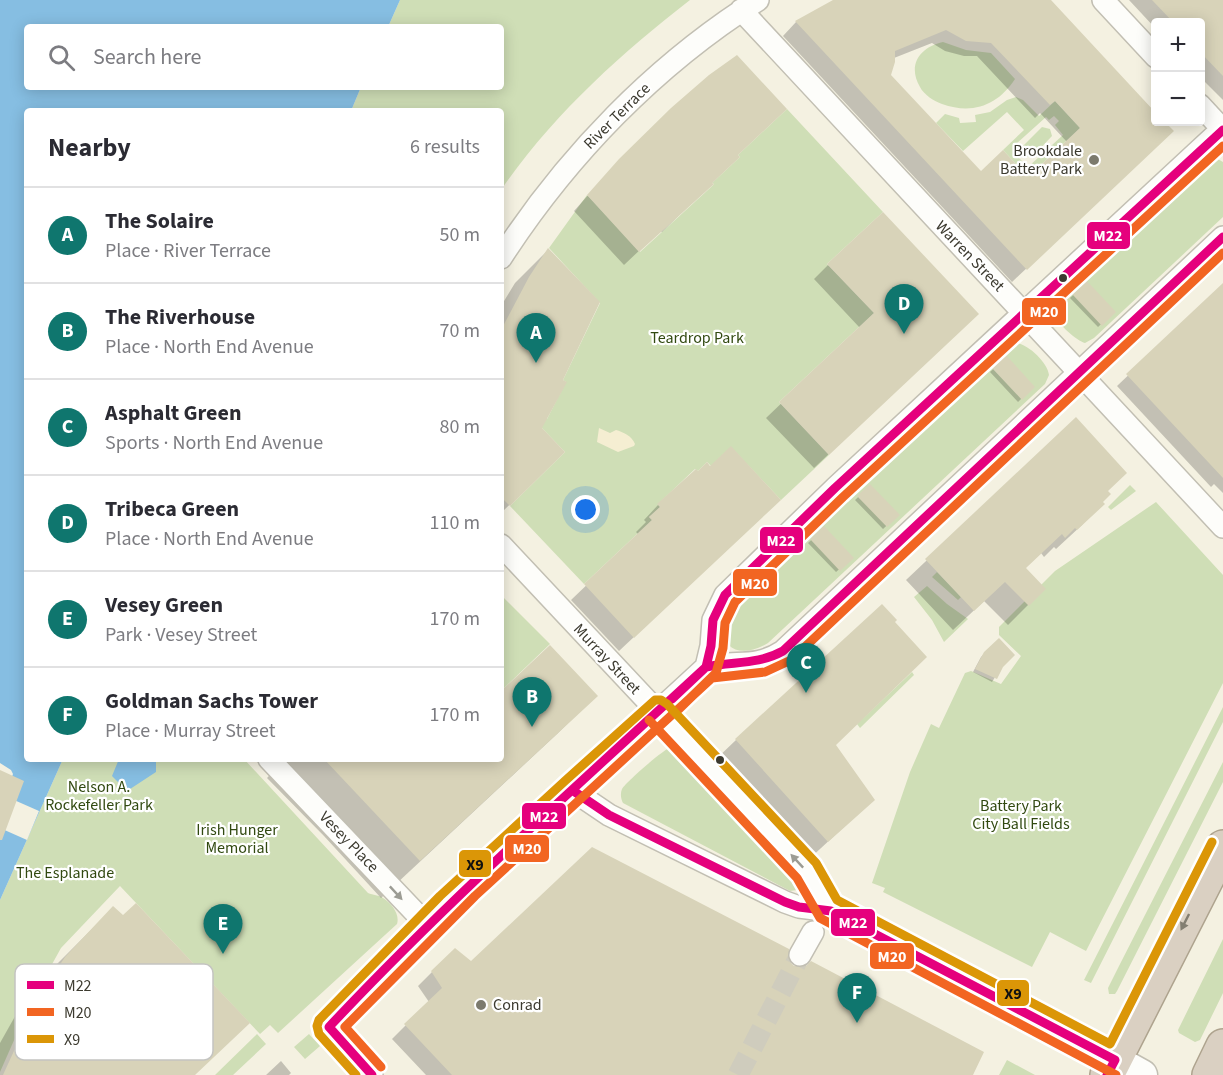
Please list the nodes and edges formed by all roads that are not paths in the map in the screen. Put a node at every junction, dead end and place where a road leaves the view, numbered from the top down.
1 (1103, 0) edge
2 (750, 5) edge
3 (1151, 53) edge
4 (1205, 110) edge
5 (1223, 129) edge
6 (1223, 237) edge
7 (504, 253) edge
8 (1023, 312) junction
9 (1079, 374) junction
10 (1223, 527) edge
11 (504, 548) edge
12 (706, 667) junction
13 (658, 712) junction
14 (272, 762) edge
15 (572, 790) junction
16 (1223, 847) edge
17 (828, 909) junction
18 (428, 926) junction
19 (813, 932) dead end
20 (800, 955) tunnel mouth
21 (1223, 1046) edge
22 (1121, 1070) edge
23 (372, 1075) edge
24 (1209, 1075) edge

1 - 3 street
2 - 7 street, River Terrace
2 - 8 street, Warren Street
4 - 5 street
5 - 8 street
6 - 9 street
8 - 9 street, Warren Street
8 - 12 street
9 - 10 street, Warren Street
9 - 12 street
11 - 13 street, Murray Street
12 - 13 street
13 - 15 street
17 -> 13 street, Murray Street
14 -> 18 street, Vesey Place
15 - 17 street
15 - 18 street
16 -> 22 highway
17 - 22 street
18 - 23 street
19 - 20 street
21 - 24 highway

